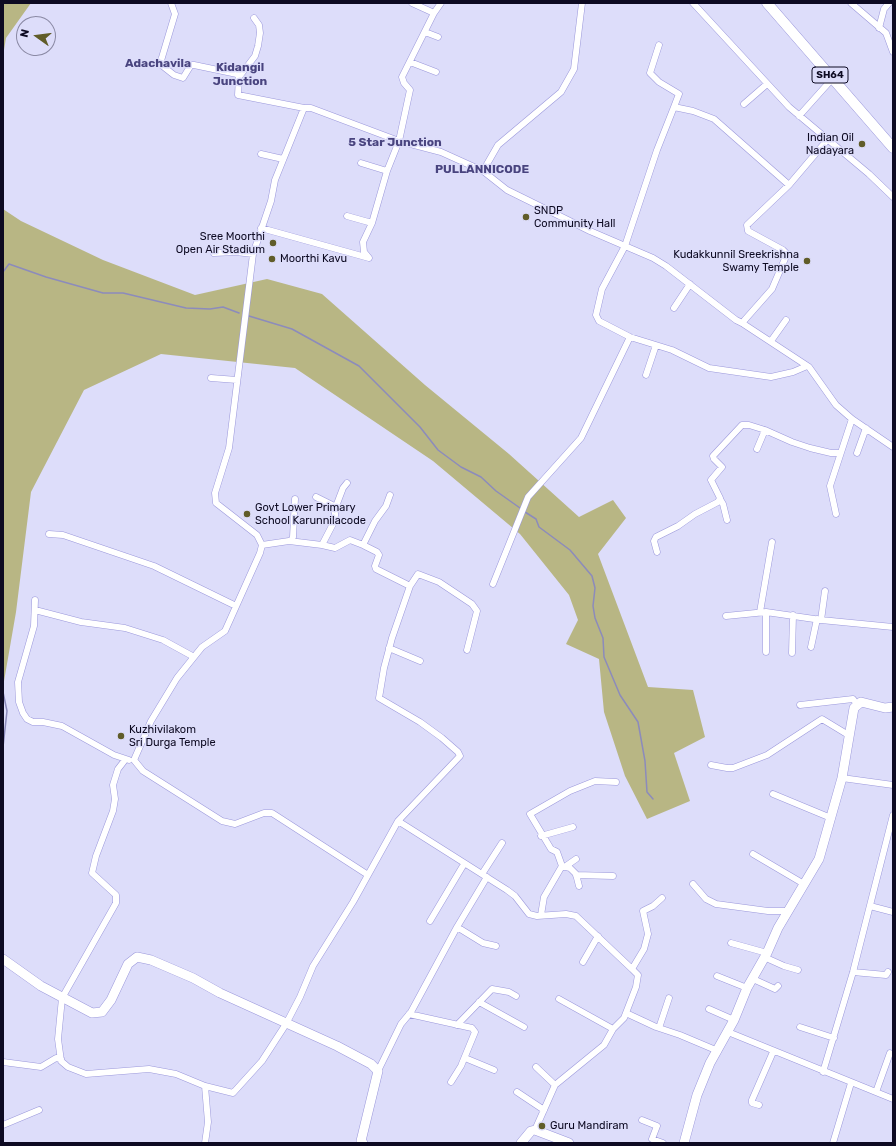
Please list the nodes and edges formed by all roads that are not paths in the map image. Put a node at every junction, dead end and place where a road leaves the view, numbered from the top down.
1 (171, 3) edge
2 (412, 3) edge
3 (441, 3) edge
4 (582, 3) edge
5 (693, 3) edge
6 (767, 3) edge
7 (851, 3) edge
8 (889, 3) edge
9 (434, 13) junction
10 (254, 18) dead end
11 (879, 28) junction
12 (425, 32) junction
13 (438, 37) dead end
14 (659, 45) dead end
15 (893, 52) edge
16 (410, 62) junction
17 (436, 72) dead end
18 (239, 77) junction
19 (833, 78) junction
20 (767, 84) junction
21 (744, 104) dead end
22 (674, 107) junction
23 (304, 108) junction
24 (799, 116) junction
25 (828, 139) junction
26 (399, 141) junction
27 (893, 148) edge
28 (261, 154) dead end
29 (283, 159) junction
30 (361, 163) dead end
31 (387, 170) junction
32 (483, 171) junction
33 (789, 185) junction
34 (893, 197) edge
35 (347, 216) dead end
36 (372, 223) junction
37 (261, 228) junction
38 (625, 246) junction
39 (214, 253) dead end
40 (253, 254) junction
41 (690, 284) junction
42 (674, 308) dead end
43 (786, 320) dead end
44 (742, 323) junction
45 (630, 337) junction
46 (771, 341) junction
47 (656, 345) junction
48 (807, 366) junction
49 (646, 375) dead end
50 (211, 378) dead end
51 (237, 380) junction
52 (852, 419) junction
53 (866, 428) junction
54 (765, 430) junction
55 (893, 447) edge
56 (757, 449) dead end
57 (840, 453) junction
58 (857, 453) dead end
59 (347, 483) dead end
60 (390, 495) dead end
61 (316, 497) dead end
62 (295, 499) dead end
63 (720, 499) junction
64 (336, 507) junction
65 (836, 514) dead end
66 (726, 520) dead end
67 (49, 534) dead end
68 (291, 541) junction
69 (772, 542) dead end
70 (262, 545) junction
71 (322, 545) junction
72 (363, 545) junction
73 (657, 552) dead end
74 (493, 584) dead end
75 (410, 586) junction
76 (825, 591) dead end
77 (35, 600) dead end
78 (236, 606) junction
79 (34, 610) junction
80 (763, 612) junction
81 (793, 615) junction
82 (726, 616) dead end
83 (819, 620) junction
84 (893, 627) edge
85 (811, 647) dead end
86 (389, 648) junction
87 (467, 650) dead end
88 (766, 652) dead end
89 (792, 653) dead end
90 (194, 658) junction
91 (420, 661) dead end
92 (800, 704) dead end
93 (857, 704) junction
94 (893, 707) edge
95 (850, 736) junction
96 (125, 760) junction
97 (134, 760) junction
98 (711, 766) dead end
99 (842, 778) junction
100 (616, 782) dead end
101 (893, 785) edge
102 (773, 794) dead end
103 (893, 816) edge
104 (831, 818) junction
105 (398, 821) junction
106 (573, 827) dead end
107 (542, 836) junction
108 (502, 843) dead end
109 (753, 854) dead end
110 (576, 859) dead end
111 (464, 864) junction
112 (564, 866) junction
113 (368, 875) junction
114 (484, 875) junction
115 (576, 875) junction
116 (613, 876) dead end
117 (693, 884) dead end
118 (804, 884) junction
119 (579, 886) dead end
120 (662, 898) dead end
121 (870, 906) junction
122 (788, 912) junction
123 (893, 912) edge
124 (541, 915) junction
125 (430, 921) dead end
126 (457, 927) junction
127 (598, 936) junction
128 (731, 943) dead end
129 (496, 946) dead end
130 (766, 955) junction
131 (3, 959) edge
132 (583, 962) dead end
133 (632, 969) junction
134 (798, 970) dead end
135 (853, 972) junction
136 (888, 972) dead end
137 (717, 976) dead end
138 (752, 979) junction
139 (778, 986) dead end
140 (747, 988) junction
141 (516, 996) dead end
142 (62, 998) junction
143 (669, 998) dead end
144 (559, 1000) dead end
145 (479, 1002) junction
146 (709, 1009) dead end
147 (626, 1012) junction
148 (409, 1014) junction
149 (734, 1020) junction
150 (286, 1024) junction
151 (457, 1025) junction
152 (524, 1027) dead end
153 (800, 1027) dead end
154 (659, 1028) junction
155 (613, 1029) junction
156 (728, 1032) junction
157 (834, 1038) junction
158 (718, 1051) junction
159 (773, 1052) junction
160 (890, 1053) dead end
161 (465, 1058) junction
162 (61, 1059) junction
163 (3, 1062) edge
164 (536, 1067) dead end
165 (494, 1070) dead end
166 (378, 1071) junction
167 (823, 1072) junction
168 (451, 1082) dead end
169 (851, 1083) junction
170 (555, 1085) junction
171 (205, 1086) junction
172 (518, 1092) dead end
173 (876, 1092) junction
174 (893, 1099) edge
175 (759, 1105) dead end
176 (39, 1110) dead end
177 (544, 1110) junction
178 (642, 1120) dead end
179 (3, 1125) edge
180 (535, 1130) junction
181 (205, 1143) edge
182 (363, 1143) edge
183 (520, 1143) edge
184 (569, 1143) edge
185 (663, 1143) edge
186 (684, 1143) edge
187 (833, 1143) edge

1 - 18 street
2 - 9 street
3 - 9 street
4 - 32 street
5 - 20 street
6 - 19 main road, SH64
7 - 11 street
8 - 11 street
9 - 12 street
10 - 18 street
11 - 15 street
12 - 13 street
12 - 16 street
14 - 22 street
16 - 17 street
16 - 26 street
18 - 23 street
19 - 24 street
19 - 27 main road, SH64
20 - 21 street
20 - 24 street
22 - 33 street
22 - 38 street
23 - 26 street
23 - 29 street
24 - 25 street
25 - 33 street
25 - 34 street
26 - 31 street
26 - 32 street
28 - 29 street
29 - 37 street
30 - 31 street
31 - 36 street
32 - 38 street
33 - 44 street
35 - 36 street
36 - 37 street
37 - 40 street
38 - 41 street
38 - 45 street
39 - 40 street
40 - 51 street
41 - 42 street
41 - 44 street
43 - 46 street
44 - 46 street
45 - 47 street
45 - 74 street
46 - 48 street
47 - 48 street
47 - 49 street
48 - 52 street
50 - 51 street
51 - 70 street
52 - 53 street
52 - 57 street
53 - 55 street
53 - 58 street
54 - 56 street
54 - 57 street
54 - 63 street
57 - 65 street
59 - 64 street
60 - 72 street
61 - 64 street
62 - 68 street
63 - 66 street
63 - 73 street
64 - 71 street
67 - 78 street
68 - 70 street
68 - 71 street
69 - 80 street
70 - 78 street
71 - 72 street
72 - 75 street
75 - 86 street
75 - 87 street
76 - 83 street
77 - 79 street
78 - 90 street
79 - 90 street
79 - 96 street
80 - 81 street
80 - 82 street
80 - 88 street
81 - 83 street
81 - 89 street
83 - 84 street
83 - 85 street
86 - 91 street
86 - 105 street
90 - 97 street
92 - 93 street
93 - 94 main road
93 - 95 main road
95 - 98 street
95 - 99 main road
96 - 97 street
96 - 142 street
97 - 113 street
99 - 101 street
99 - 104 main road
100 - 107 street
102 - 104 street
103 - 121 street
104 - 118 main road
105 - 111 street
105 - 113 street
106 - 107 street
107 - 112 street
108 - 114 street
109 - 118 street
110 - 112 street
111 - 114 street
111 - 125 street
112 - 115 street
112 - 124 street
113 - 150 street
114 - 124 street
114 - 126 street
115 - 116 street
115 - 119 street
117 - 122 street
118 - 122 main road
120 - 133 street
121 - 123 street
121 - 135 street
122 - 130 main road
124 - 127 street
126 - 129 street
126 - 148 street
127 - 132 street
127 - 133 street
128 - 130 street
130 - 134 street
130 - 138 main road
131 - 142 main road
133 - 147 street
135 - 136 street
135 - 157 street
137 - 140 street
138 - 139 street
138 - 140 main road
140 - 149 main road
141 - 145 street
142 - 150 main road
142 - 162 street
143 - 154 street
144 - 155 street
145 - 151 street
145 - 152 street
146 - 149 street
147 - 154 street
147 - 155 street
148 - 151 street
148 - 166 street
149 - 156 main road
150 - 166 main road
150 - 171 street
151 - 161 street
153 - 157 street
154 - 158 street
155 - 170 street
156 - 158 main road
156 - 159 street
157 - 167 street
158 - 186 main road
159 - 167 street
159 - 175 street
160 - 173 street
161 - 165 street
161 - 168 street
162 - 163 street
162 - 171 street
164 - 170 street
166 - 182 main road
167 - 169 street
169 - 173 street
169 - 187 street
170 - 177 street
171 - 181 street
172 - 177 street
173 - 174 street
176 - 179 street
177 - 180 street
178 - 185 street
180 - 183 main road
180 - 184 main road

